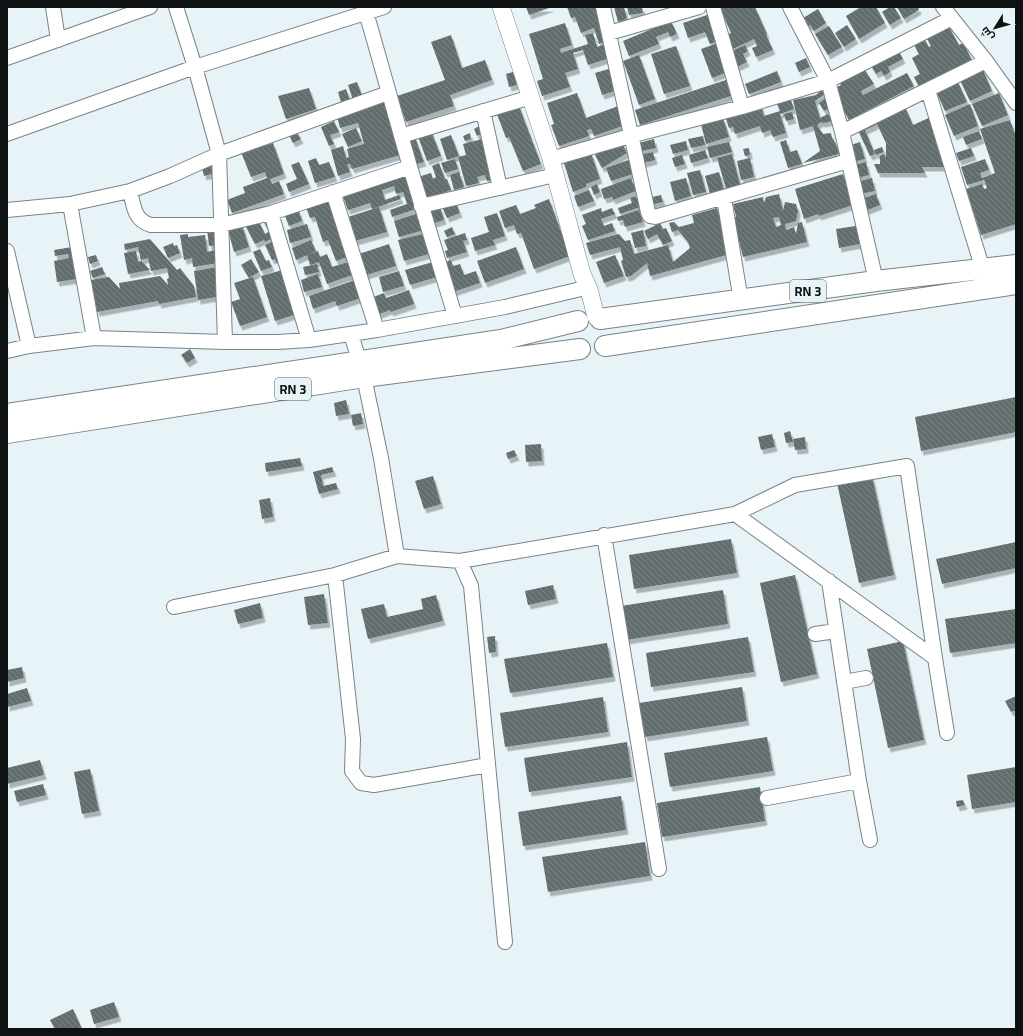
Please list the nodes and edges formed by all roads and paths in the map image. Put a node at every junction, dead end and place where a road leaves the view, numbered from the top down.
1 (53, 7) edge
2 (150, 7) edge
3 (176, 7) edge
4 (384, 7) edge
5 (501, 7) edge
6 (603, 7) edge
7 (699, 7) edge
8 (713, 7) edge
9 (793, 8) edge
10 (366, 12) junction
11 (947, 12) edge
12 (609, 33) junction
13 (58, 40) junction
14 (7, 58) edge
15 (986, 62) junction
16 (195, 67) junction
17 (828, 81) junction
18 (928, 90) junction
19 (388, 93) junction
20 (1014, 95) edge
21 (532, 97) junction
22 (742, 107) junction
23 (483, 111) junction
24 (842, 132) junction
25 (7, 134) edge
26 (401, 136) junction
27 (630, 136) junction
28 (219, 154) junction
29 (848, 161) junction
30 (410, 167) junction
31 (553, 167) junction
32 (500, 188) junction
33 (130, 191) junction
34 (333, 192) junction
35 (724, 198) junction
36 (70, 204) junction
37 (421, 206) junction
38 (7, 210) edge
39 (271, 213) junction
40 (221, 226) junction
41 (7, 252) edge
42 (1016, 265) edge
43 (983, 270) junction
44 (876, 281) junction
45 (582, 282) junction
46 (1016, 284) edge
47 (741, 301) junction
48 (455, 316) junction
49 (589, 319) junction
50 (377, 330) junction
51 (351, 334) junction
52 (94, 338) junction
53 (309, 340) junction
54 (225, 342) junction
55 (29, 346) junction
56 (605, 346) junction
57 (580, 349) junction
58 (7, 351) edge
59 (362, 369) junction
60 (7, 414) edge
61 (7, 433) edge
62 (735, 514) junction
63 (604, 536) junction
64 (396, 556) junction
65 (460, 561) junction
66 (335, 575) junction
67 (829, 581) junction
68 (174, 607) dead end
69 (836, 631) junction
70 (815, 634) dead end
71 (935, 658) junction
72 (866, 678) dead end
73 (844, 682) junction
74 (947, 733) dead end
75 (488, 765) junction
76 (859, 781) junction
77 (767, 798) dead end
78 (870, 840) dead end
79 (659, 869) dead end
80 (505, 942) dead end

1 - 13 street
2 - 13 street
3 - 16 street
4 - 10 street
5 - 21 main road
6 - 12 street
7 - 12 street
8 - 22 street
9 - 17 street
10 - 16 street
10 - 19 street
11 - 15 street
11 - 17 street
12 - 27 street
13 - 14 street
15 - 18 street
15 - 20 street
16 - 25 street
16 - 28 street
17 - 22 street
17 - 24 street
18 - 24 street
18 - 43 street
19 - 26 street
19 - 28 street
21 - 23 street
21 - 31 main road
22 - 27 street
23 - 26 street
23 - 32 street
24 - 29 street
26 - 30 street
27 - 31 street
27 - 35 street
28 - 33 street
28 - 40 street
29 - 35 street
29 - 44 street
30 - 34 street
30 - 37 street
31 - 32 street
31 - 45 main road
32 - 37 street
33 - 36 street
33 - 40 street
34 - 39 street
34 - 50 street
35 - 47 street
36 - 38 street
36 - 52 street
37 - 48 street
39 - 40 street
39 - 53 street
40 - 54 street
41 - 55 street
42 - 43 highway, RN 3
43 - 44 highway, RN 3
44 - 47 highway, RN 3
45 - 48 street
45 - 49 main road
46 - 56 highway, RN 3
47 - 49 highway, RN 3
48 - 50 street
49 - 56 highway
49 - 57 highway
49 - 59 highway, RN 3
50 - 51 street
51 - 53 street
51 - 59 street
52 - 54 street
52 - 55 street
53 - 54 street
55 - 58 street
56 - 57 highway
57 - 59 highway, RN 3
59 - 60 highway, RN 3
59 - 61 highway, RN 3
59 - 64 street
62 - 63 street
62 - 67 street
62 - 71 street
63 - 65 street
63 - 79 street
64 - 65 street
64 - 66 street
65 - 75 street
66 - 68 street
66 - 75 street
67 - 69 street
67 - 71 street
69 - 70 street
69 - 73 street
71 - 74 street
72 - 73 street
73 - 76 street
75 - 80 street
76 - 77 street
76 - 78 street

